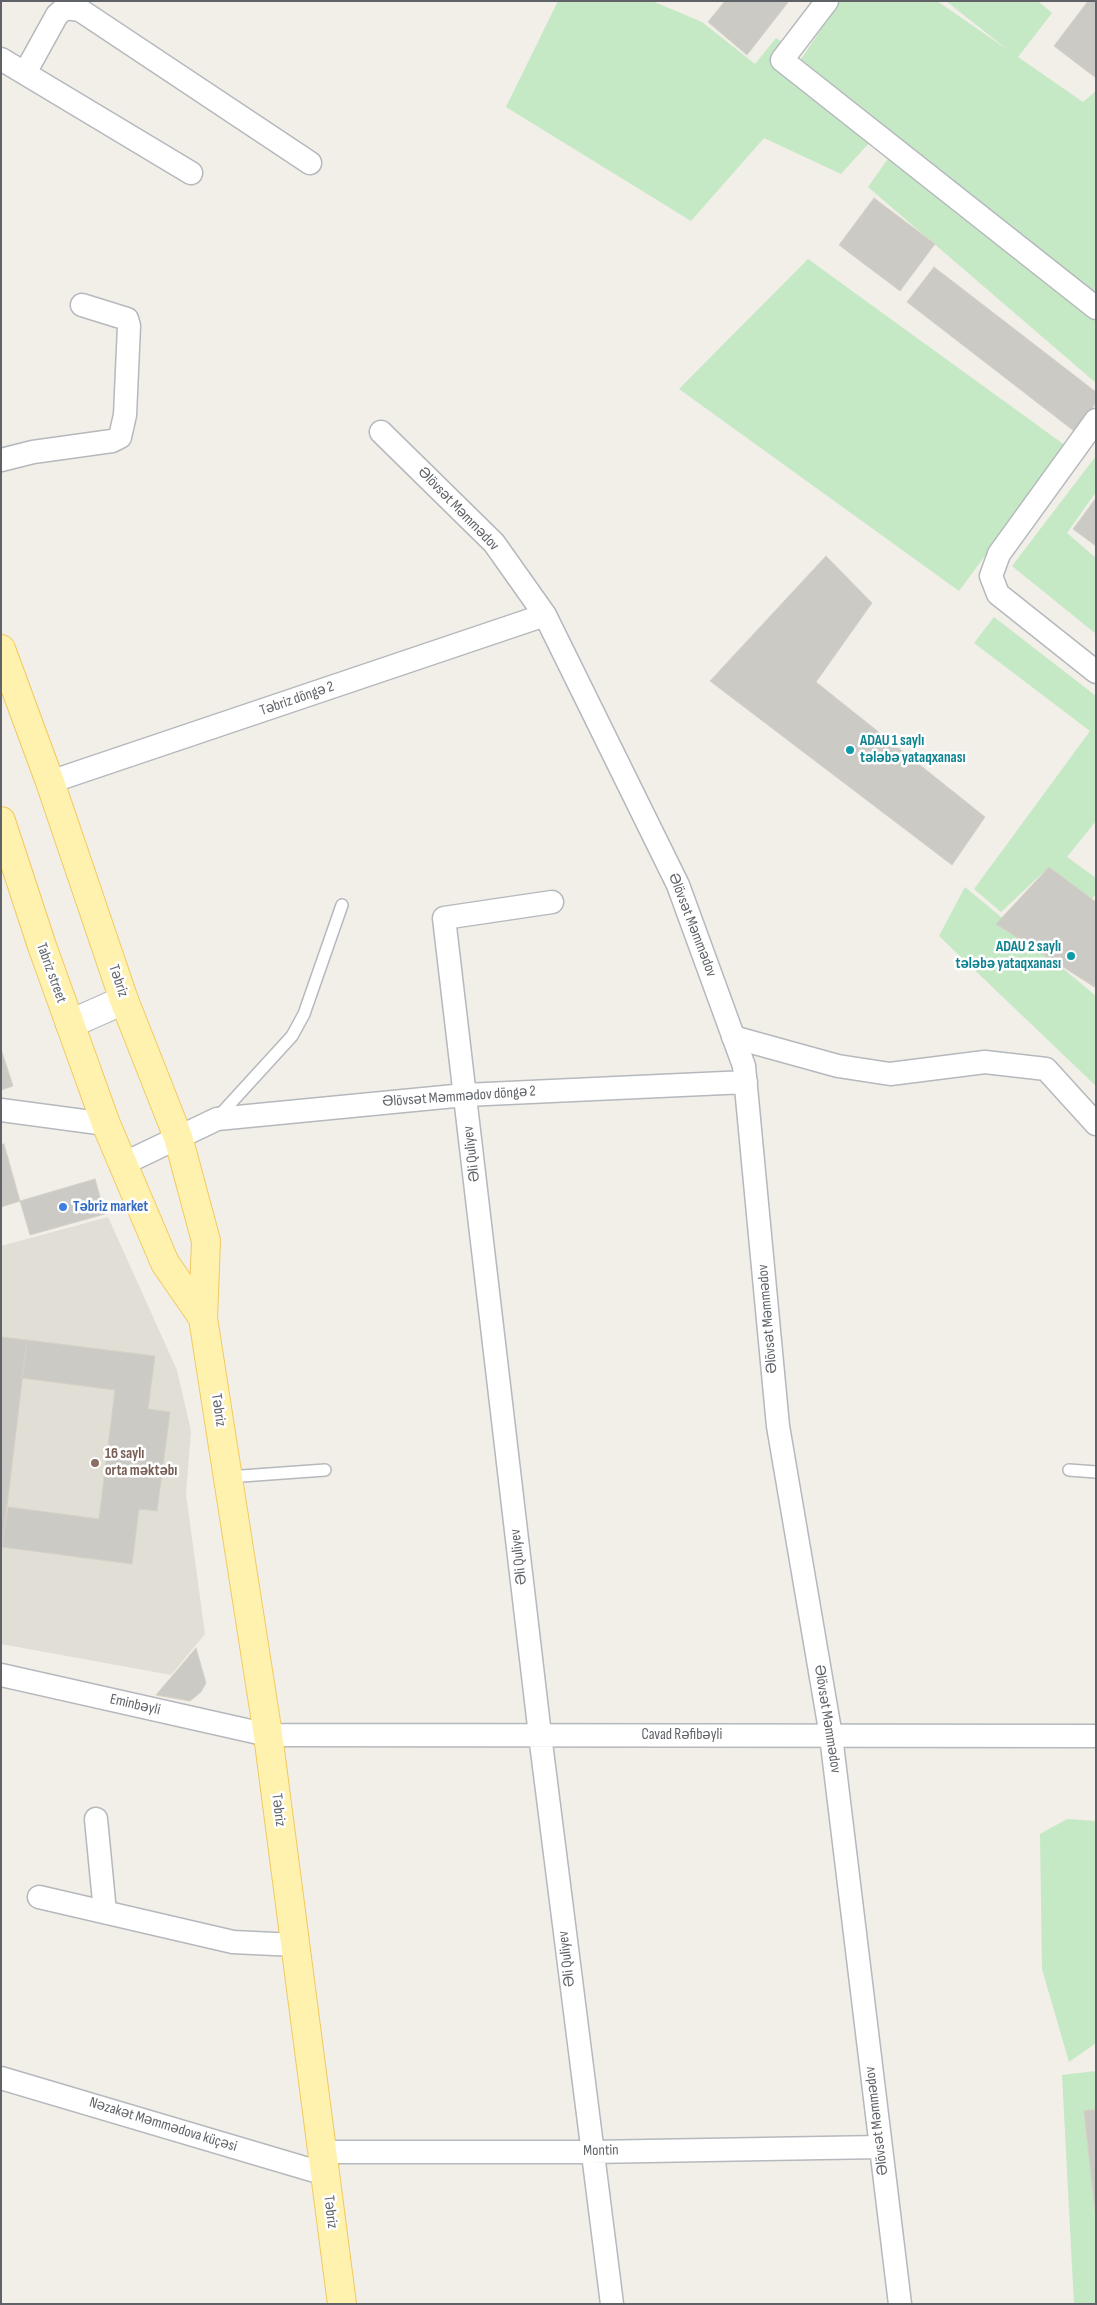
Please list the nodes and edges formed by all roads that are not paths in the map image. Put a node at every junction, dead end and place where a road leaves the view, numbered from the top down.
1 (827, 1) edge
2 (1, 59) edge
3 (25, 73) junction
4 (310, 163) dead end
5 (191, 173) dead end
6 (82, 305) dead end
7 (1096, 308) edge
8 (1096, 420) edge
9 (381, 432) dead end
10 (1, 460) edge
11 (545, 615) junction
12 (1, 649) edge
13 (1096, 672) edge
14 (50, 782) junction
15 (1, 821) edge
16 (552, 902) dead end
17 (342, 905) dead end
18 (124, 1000) junction
19 (70, 1024) junction
20 (734, 1037) junction
21 (746, 1082) junction
22 (466, 1095) junction
23 (1, 1110) edge
24 (217, 1119) junction
25 (106, 1124) junction
26 (1096, 1124) edge
27 (178, 1138) junction
28 (123, 1164) junction
29 (204, 1318) junction
30 (325, 1470) dead end
31 (1069, 1470) dead end
32 (1096, 1472) edge
33 (228, 1478) junction
34 (1, 1675) edge
35 (268, 1735) junction
36 (540, 1735) junction
37 (831, 1736) junction
38 (1096, 1736) edge
39 (96, 1819) dead end
40 (39, 1897) dead end
41 (105, 1912) junction
42 (295, 1945) junction
43 (1, 2078) edge
44 (880, 2147) junction
45 (591, 2152) junction
46 (324, 2163) junction
47 (342, 2304) edge
48 (612, 2304) edge
49 (900, 2304) edge

1 - 7 street
2 - 3 street
3 - 4 street
3 - 5 street
6 - 10 street
8 - 13 street
9 - 11 street, Əlövsət Məmmədov
11 - 14 street, Təbriz döngə 2
11 - 20 street, Əlövsət Məmmədov
12 - 14 main road, Təbriz
14 - 18 main road, Təbriz
15 - 19 main road, Tabriz street
16 - 22 street, Əli Quliyev
17 - 24 lane
18 - 19 main road
18 - 27 main road, Təbriz
19 - 25 main road, Tabriz street
20 - 21 street, Əlövsət Məmmədov
20 - 26 street
21 - 22 street, Əlövsət Məmmədov döngə 2
21 - 37 street, Əlövsət Məmmədov
22 - 24 street, Əlövsət Məmmədov döngə 2
22 - 36 street, Əli Quliyev
23 - 25 street
24 - 27 street, Əlövsət Məmmədov döngə 2
25 - 28 main road, Təbriz
27 - 28 street, Əlövsət Məmmədov döngə 2
27 - 29 main road, Təbriz
28 - 29 main road, Təbriz
29 - 33 main road, Təbriz
30 - 33 lane
31 - 32 lane
33 - 35 main road, Təbriz
34 - 35 street, Eminbəyli
35 - 36 street, Cavad Rəfibəyli
35 - 42 main road, Təbriz
36 - 37 street, Cavad Rəfibəyli
36 - 45 street, Əli Quliyev
37 - 38 street, Cavad Rəfibəyli
37 - 44 street, Əlövsət Məmmədov
39 - 41 street
40 - 41 street
41 - 42 street
42 - 46 main road, Təbriz
43 - 46 street, Nəzakət Məmmədova küçəsi
44 - 45 street, Montin
44 - 49 street, Əlövsət Məmmədov
45 - 46 street, Montin
45 - 48 street, Əli Quliyev
46 - 47 main road, Təbriz

